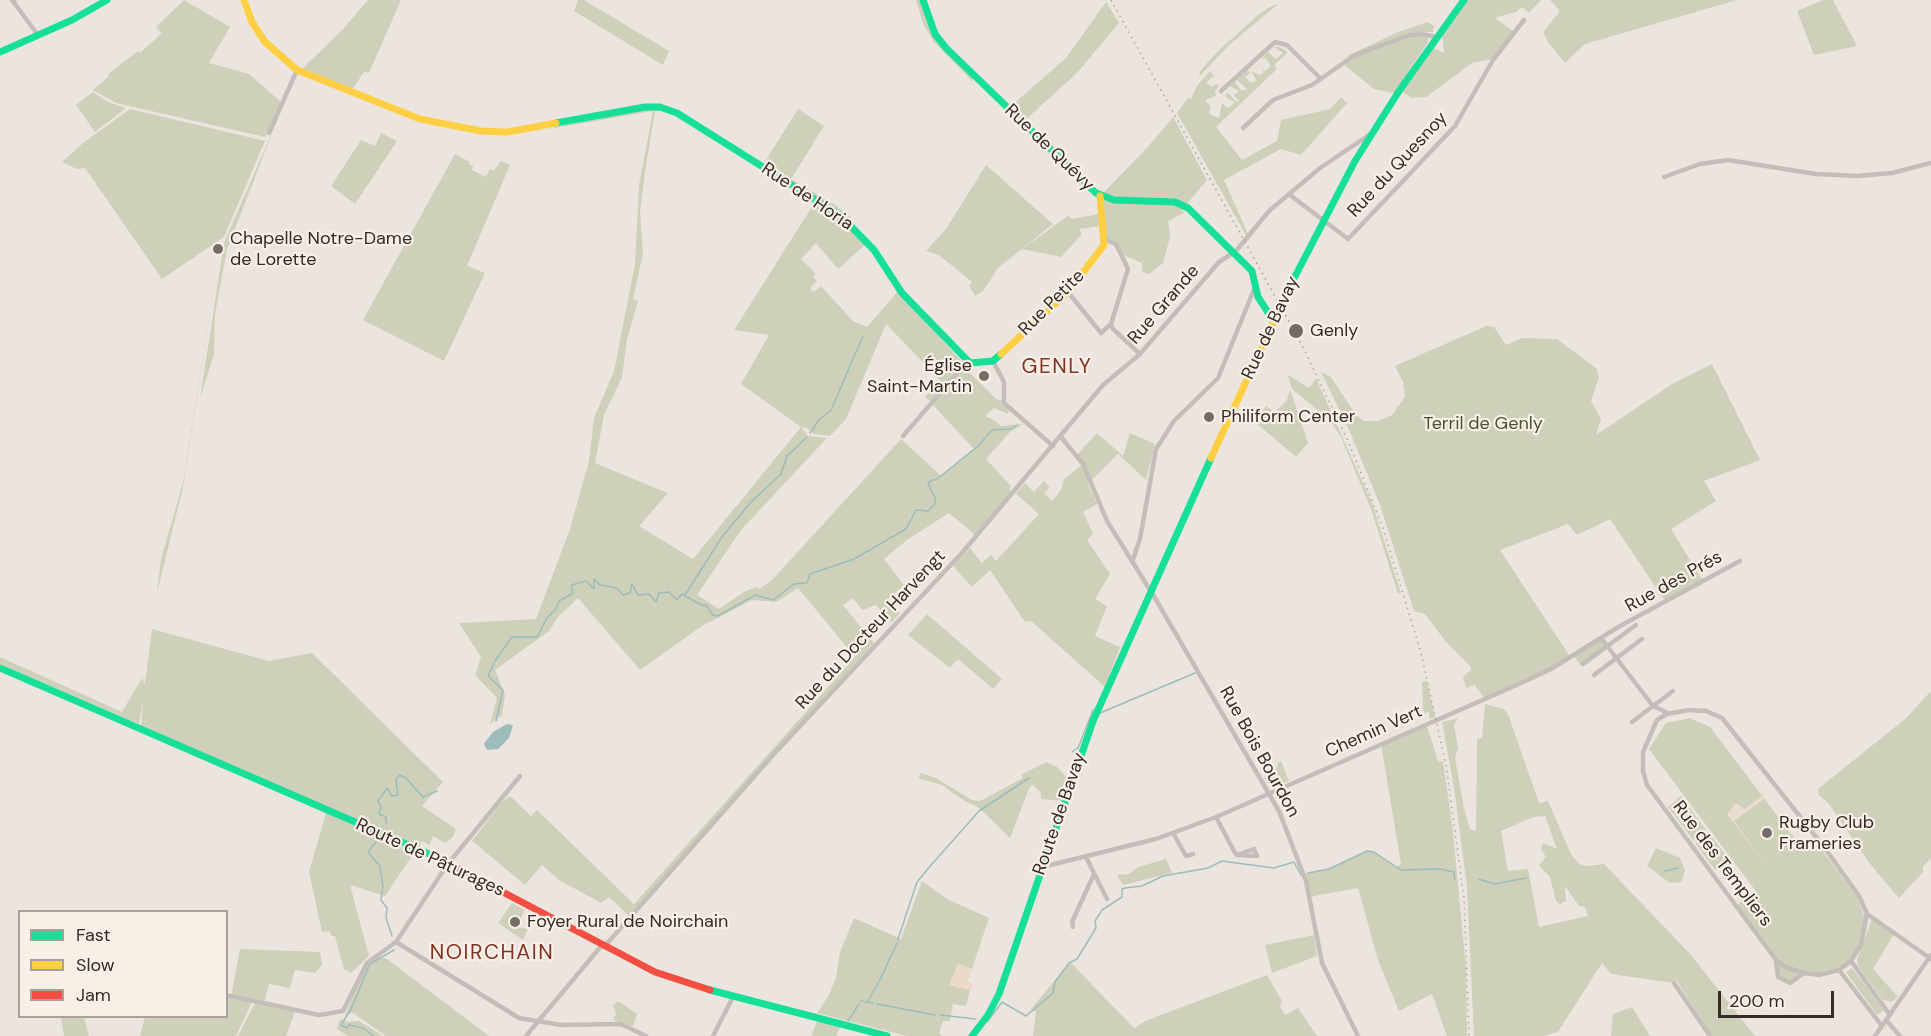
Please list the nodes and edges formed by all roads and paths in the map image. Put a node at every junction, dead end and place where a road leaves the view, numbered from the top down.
1 (12, 0) edge
2 (107, 0) edge
3 (244, 0) edge
4 (923, 0) edge
5 (1464, 0) edge
6 (1524, 20) dead end
7 (38, 35) junction
8 (1436, 37) junction
9 (0, 52) edge
10 (297, 70) junction
11 (1321, 79) junction
12 (1221, 91) dead end
13 (1243, 128) dead end
14 (269, 133) dead end
15 (1371, 134) junction
16 (1931, 163) edge
17 (1664, 177) dead end
18 (1290, 195) junction
19 (1100, 196) junction
20 (1323, 219) junction
21 (1105, 240) junction
22 (1234, 253) junction
23 (1256, 287) junction
24 (1068, 292) junction
25 (1273, 320) junction
26 (1111, 324) junction
27 (1140, 354) junction
28 (993, 361) junction
29 (967, 362) junction
30 (903, 436) dead end
31 (1061, 436) junction
32 (1053, 446) junction
33 (1740, 561) dead end
34 (1132, 562) junction
35 (1150, 592) junction
36 (1636, 625) dead end
37 (1601, 638) junction
38 (1642, 639) dead end
39 (1607, 647) junction
40 (1616, 659) junction
41 (1583, 664) dead end
42 (0, 668) edge
43 (1594, 675) dead end
44 (1673, 691) dead end
45 (1653, 706) junction
46 (1670, 713) junction
47 (1632, 722) dead end
48 (1654, 725) junction
49 (520, 776) dead end
50 (1270, 792) junction
51 (1216, 817) junction
52 (1173, 832) junction
53 (1193, 854) dead end
54 (1238, 855) dead end
55 (1086, 857) junction
56 (450, 863) junction
57 (1042, 867) junction
58 (1094, 874) junction
59 (1107, 899) dead end
60 (1867, 914) junction
61 (1073, 927) dead end
62 (396, 942) junction
63 (603, 946) junction
64 (1930, 957) edge
65 (1776, 960) junction
66 (1851, 962) junction
67 (1842, 969) junction
68 (1804, 974) junction
69 (1674, 983) dead end
70 (228, 995) edge
71 (733, 997) junction
72 (1890, 1015) junction
73 (1886, 1020) junction
74 (539, 1022) junction
75 (1882, 1026) junction
76 (526, 1036) edge
77 (646, 1036) edge
78 (713, 1036) edge
79 (887, 1036) edge
80 (972, 1036) edge
81 (1358, 1036) edge
82 (1710, 1036) edge
83 (1875, 1036) edge
84 (1900, 1036) edge

1 - 7 street
2 - 7 main road
3 - 10 main road
4 - 19 main road, Rue de Quévy
5 - 8 main road
6 - 20 street, Rue du Quesnoy
7 - 9 main road
8 - 11 street
8 - 15 main road
10 - 14 street
10 - 29 main road, Rue de Horia
11 - 12 street
11 - 13 street
15 - 18 street, Rue Grande
15 - 20 main road, Rue de Bavay
16 - 17 street
18 - 20 street
18 - 22 street, Rue Grande
19 - 21 main road
19 - 22 main road, Rue de Quévy
20 - 25 main road, Rue de Bavay
21 - 24 main road, Rue Petite
21 - 26 street
22 - 23 main road, Rue de Quévy
22 - 27 street, Rue Grande
23 - 25 main road, Rue de Quévy
23 - 34 street
24 - 26 street
24 - 28 main road, Rue Petite
25 - 35 main road, Rue de Bavay
26 - 27 street
27 - 31 street, Rue Grande
28 - 29 main road
28 - 32 street
29 - 30 street
31 - 32 street, Rue du Docteur Harvengt
31 - 34 street, Rue Bois Bourdon
32 - 63 street, Rue du Docteur Harvengt
33 - 37 street, Rue des Prés
34 - 35 street, Rue Bois Bourdon
35 - 50 street, Rue Bois Bourdon
35 - 57 main road, Route de Bavay
36 - 39 street
37 - 39 street
37 - 50 street, Chemin Vert
38 - 40 street
39 - 40 street
39 - 41 street
40 - 43 street
40 - 45 street
42 - 56 main road, Route de Pâturages
44 - 45 street
45 - 46 street
45 - 47 street
45 - 48 street
46 - 48 street, Rue des Templiers
46 - 60 street
48 - 65 street, Rue des Templiers
49 - 56 street
50 - 51 street, Chemin Vert
50 - 81 street, Rue Bois Bourdon
51 - 52 street, Chemin Vert
51 - 54 street
52 - 53 street
52 - 55 street, Chemin Vert
55 - 57 street, Chemin Vert
55 - 58 street
56 - 62 street
56 - 63 main road, Route de Pâturages
57 - 80 main road, Route de Bavay
58 - 59 street
58 - 61 street
60 - 64 street
60 - 66 street
62 - 70 street
62 - 74 street
63 - 71 main road, Route de Pâturages
63 - 74 street, Rue du Docteur Harvengt
64 - 72 street
65 - 68 street, Rue des Templiers
65 - 68 street
66 - 67 street
66 - 72 street
67 - 68 street
67 - 75 street
69 - 82 street
71 - 78 street
71 - 79 main road, Route de Pâturages
72 - 73 street
73 - 75 street
73 - 84 street
74 - 76 street, Rue du Docteur Harvengt
74 - 77 street
75 - 83 street

